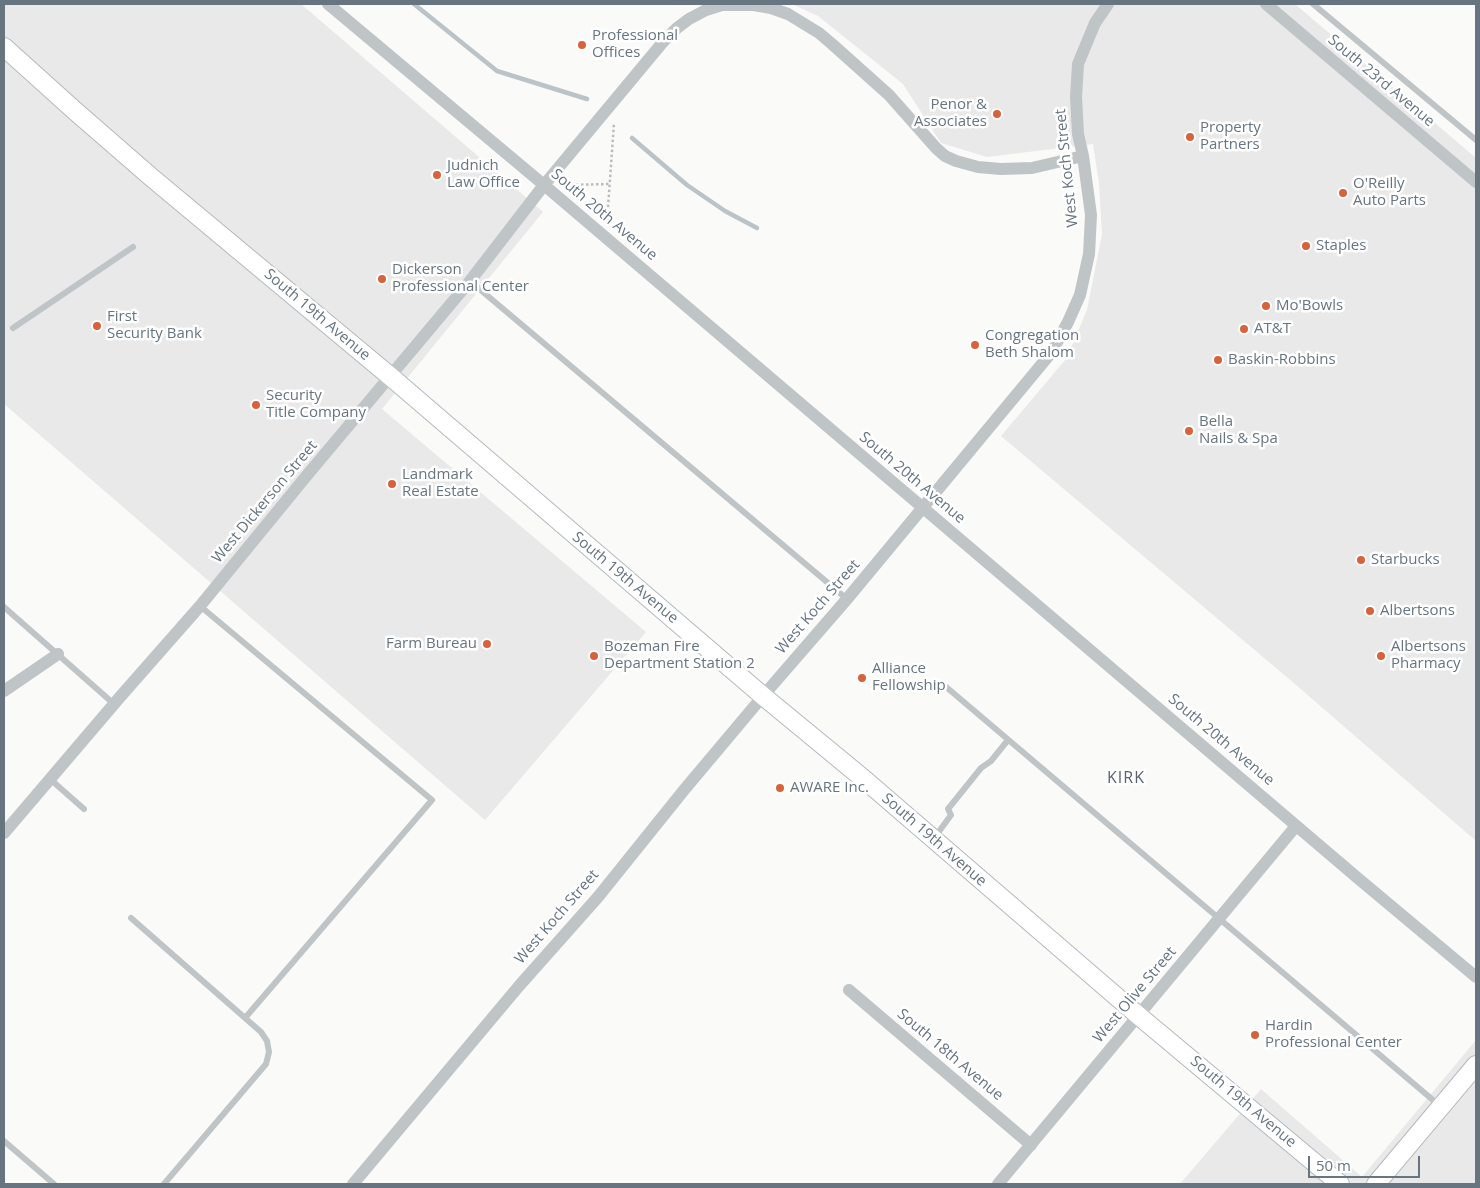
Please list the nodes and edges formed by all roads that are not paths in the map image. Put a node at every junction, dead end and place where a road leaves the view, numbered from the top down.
1 (328, 4) edge
2 (1108, 4) edge
3 (1266, 4) edge
4 (1313, 4) edge
5 (4, 47) edge
6 (1476, 140) edge
7 (1083, 156) junction
8 (1476, 182) edge
9 (544, 185) junction
10 (133, 247) dead end
11 (470, 281) junction
12 (13, 328) dead end
13 (391, 377) junction
14 (923, 508) junction
15 (847, 599) junction
16 (200, 606) junction
17 (4, 607) edge
18 (58, 654) junction
19 (945, 686) dead end
20 (4, 691) edge
21 (763, 696) junction
22 (114, 704) junction
23 (1008, 740) junction
24 (50, 779) junction
25 (84, 808) dead end
26 (1296, 826) junction
27 (4, 833) edge
28 (934, 839) junction
29 (130, 918) dead end
30 (1220, 919) junction
31 (1476, 977) edge
32 (849, 990) dead end
33 (1139, 1016) junction
34 (245, 1018) junction
35 (1476, 1065) edge
36 (1441, 1107) junction
37 (4, 1141) edge
38 (1031, 1145) junction
39 (54, 1184) edge
40 (164, 1184) edge
41 (353, 1184) edge
42 (998, 1184) edge
43 (1340, 1184) edge
44 (1376, 1184) edge

1 - 9 street, South 20th Avenue
2 - 7 street, West Koch Street
3 - 8 street, South 23rd Avenue
4 - 6 lane
5 - 13 main road, South 19th Avenue
7 - 9 street, West Dickerson Street
7 - 14 street, West Koch Street
9 - 11 street, West Dickerson Street
9 - 14 street, South 20th Avenue
10 - 12 lane
11 - 13 street, West Dickerson Street
11 - 15 lane
13 - 16 street, West Dickerson Street
13 - 21 main road, South 19th Avenue
14 - 15 street, West Koch Street
14 - 26 street, South 20th Avenue
15 - 21 street, West Koch Street
16 - 22 street, West Dickerson Street
16 - 34 lane
17 - 18 lane
18 - 20 street
18 - 22 lane
19 - 23 lane
21 - 28 main road, South 19th Avenue
21 - 41 street, West Koch Street
22 - 24 street, West Dickerson Street
23 - 28 lane
23 - 30 lane
24 - 25 lane
24 - 27 street, West Dickerson Street
26 - 30 street, West Olive Street
26 - 31 street, South 20th Avenue
28 - 33 main road, South 19th Avenue
29 - 34 lane
30 - 33 street, West Olive Street
30 - 36 lane
32 - 38 street, South 18th Avenue
33 - 38 street, West Olive Street
33 - 43 main road, South 19th Avenue
34 - 40 lane
35 - 36 main road
36 - 44 main road
37 - 39 lane
38 - 42 street, West Olive Street

